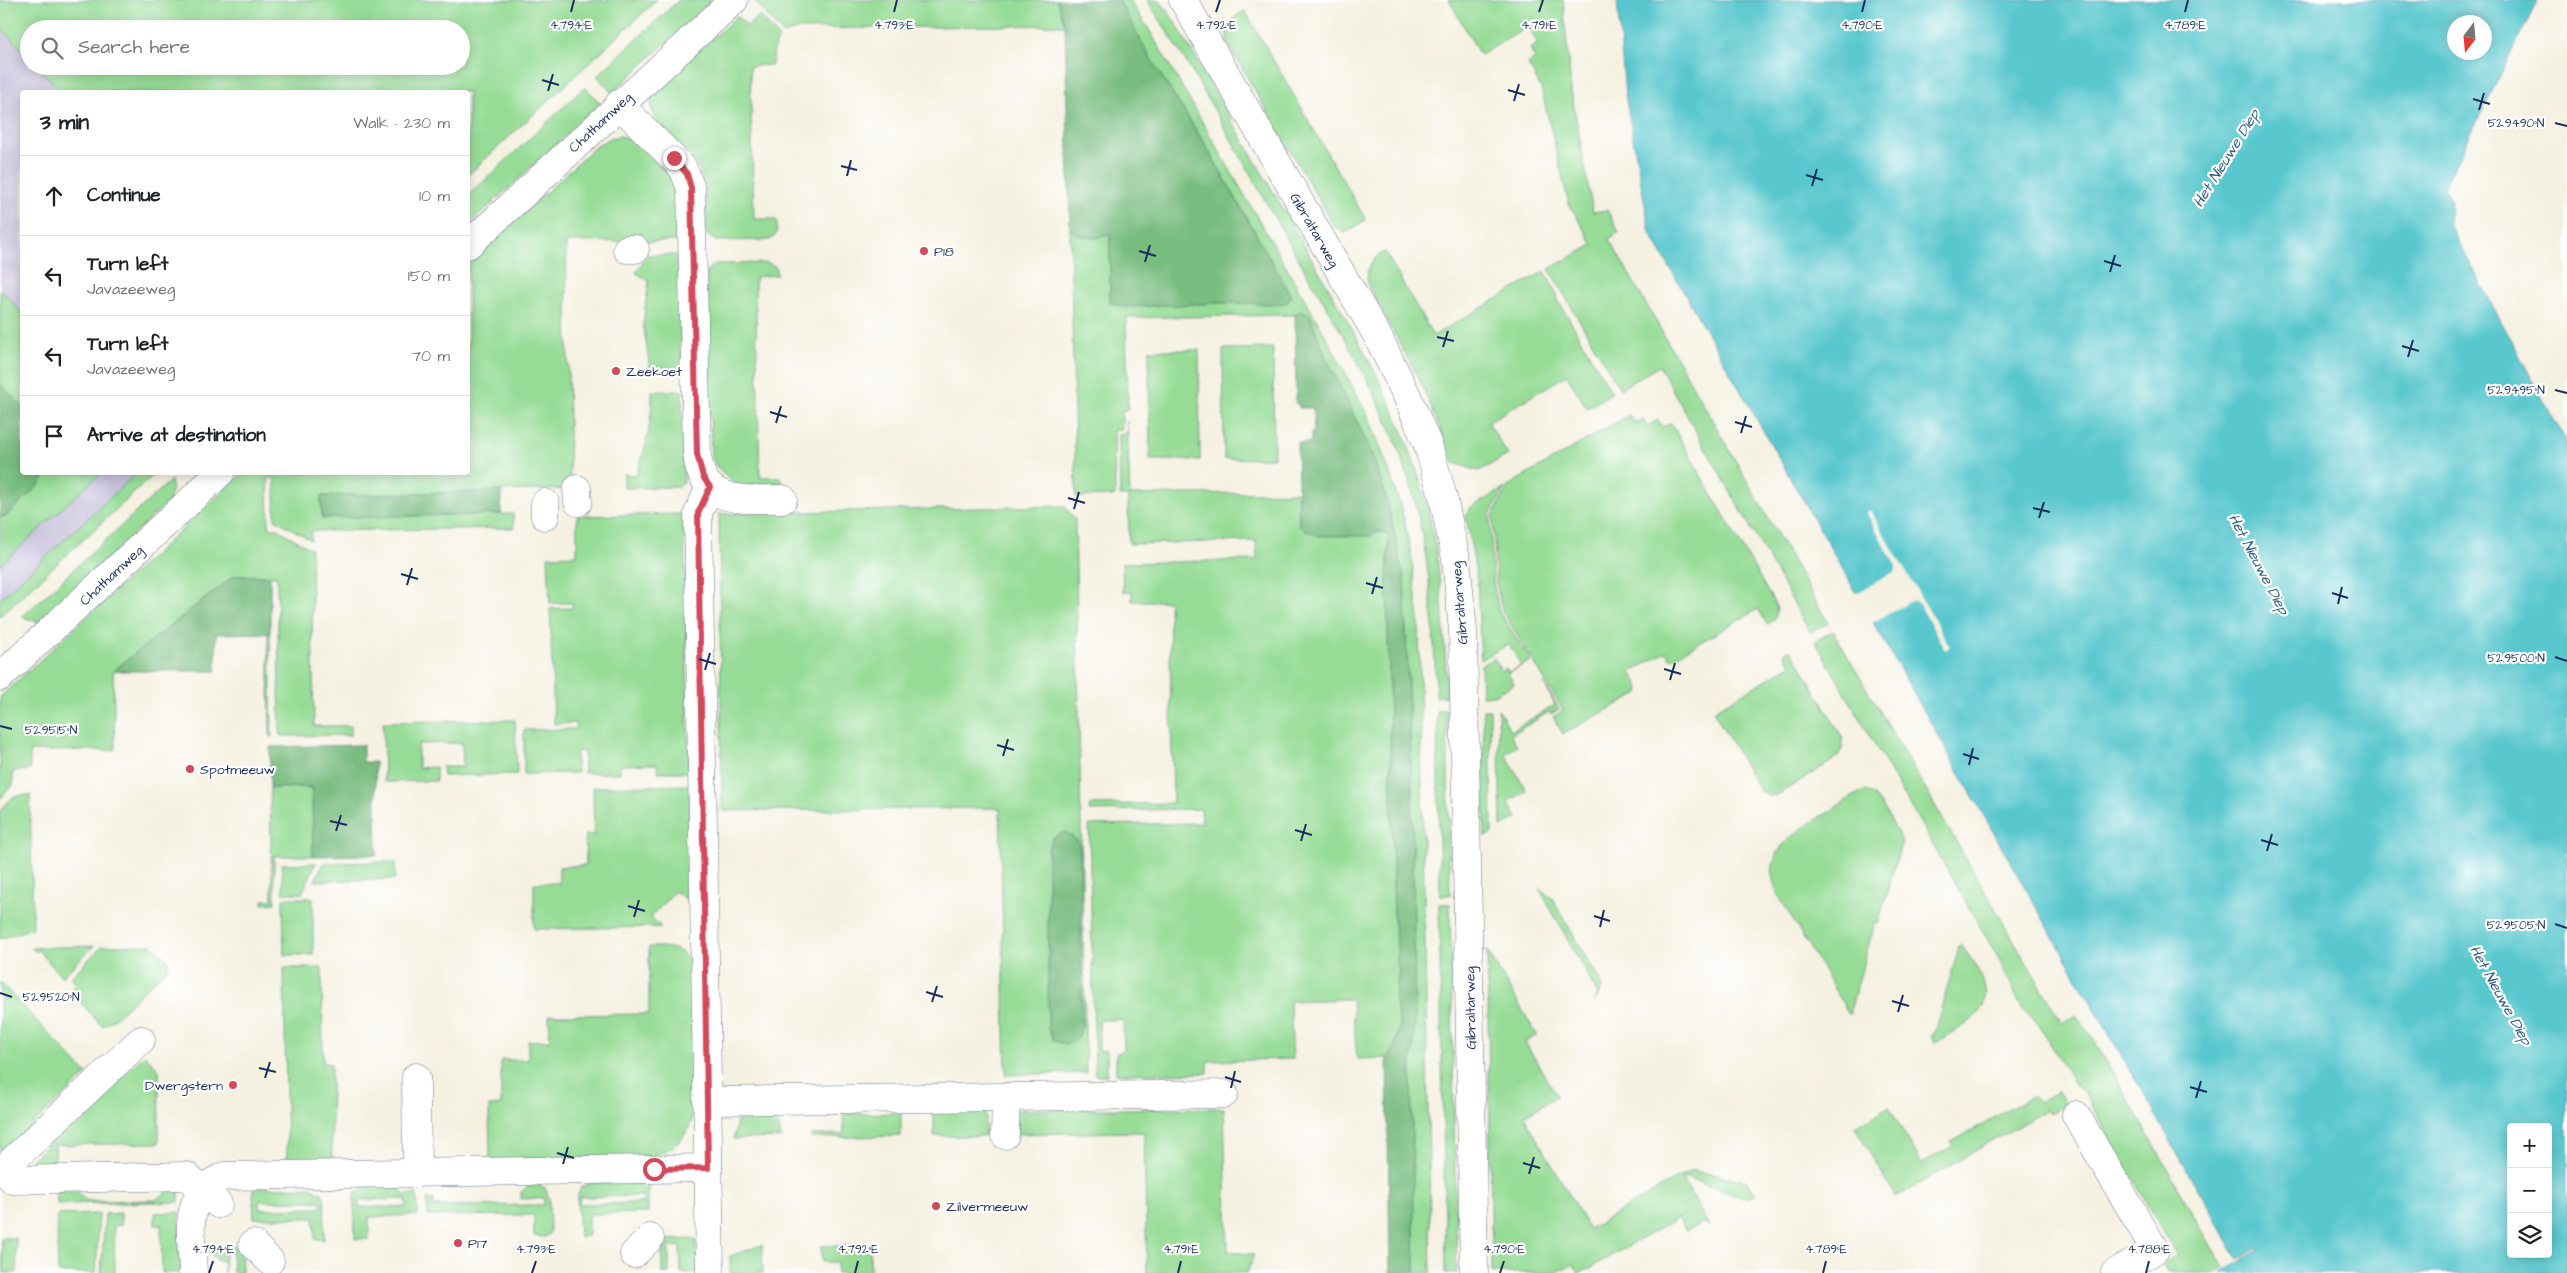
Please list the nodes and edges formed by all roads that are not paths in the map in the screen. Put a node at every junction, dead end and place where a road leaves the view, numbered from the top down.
1 (734, 0) edge
2 (1183, 0) edge
3 (619, 104) junction
4 (470, 243) edge
5 (218, 475) edge
6 (710, 487) junction
7 (783, 498) dead end
8 (0, 677) edge
9 (141, 1040) dead end
10 (416, 1077) dead end
11 (1224, 1094) dead end
12 (1006, 1097) junction
13 (707, 1101) junction
14 (2076, 1115) dead end
15 (1005, 1134) dead end
16 (708, 1168) junction
17 (2, 1170) edge
18 (418, 1173) junction
19 (210, 1196) junction
20 (193, 1273) edge
21 (710, 1273) edge
22 (1474, 1273) edge
23 (2115, 1273) edge

1 - 3 street, Chathamweg
2 - 22 street, Gibraltarweg
3 - 4 street, Chathamweg
3 - 6 street
5 - 8 street, Chathamweg
6 - 7 street
6 - 13 street
9 - 17 street
10 - 18 street
11 - 12 street
12 - 13 street
12 - 15 street
13 - 16 street
14 - 23 street
16 - 18 street
16 - 21 street
17 - 19 street
18 - 19 street
19 - 20 street

